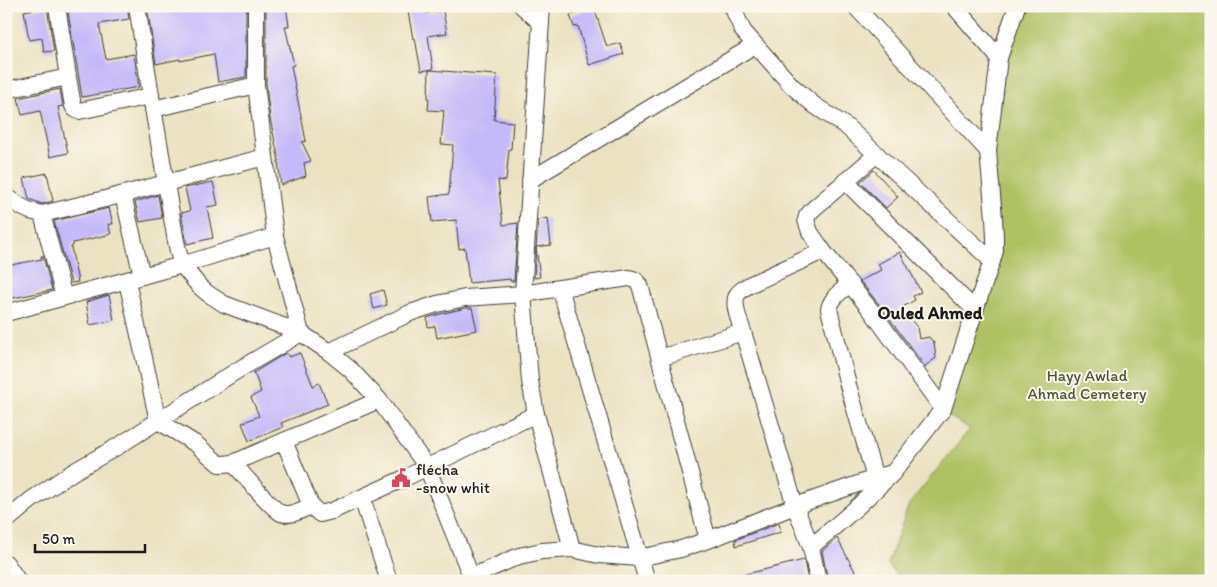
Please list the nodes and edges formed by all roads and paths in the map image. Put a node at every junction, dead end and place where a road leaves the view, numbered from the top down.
1 (57, 6) edge
2 (137, 6) edge
3 (256, 6) edge
4 (522, 6) edge
5 (542, 6) edge
6 (732, 6) edge
7 (855, 6) edge
8 (954, 6) edge
9 (1017, 6) edge
10 (541, 23) junction
11 (755, 45) junction
12 (999, 58) junction
13 (68, 77) junction
14 (256, 85) junction
15 (6, 90) edge
16 (152, 102) junction
17 (988, 151) junction
18 (877, 154) junction
19 (265, 156) junction
20 (530, 180) junction
21 (844, 181) junction
22 (166, 183) junction
23 (123, 194) junction
24 (6, 196) edge
25 (42, 214) junction
26 (275, 236) junction
27 (823, 251) junction
28 (992, 261) junction
29 (182, 265) junction
30 (134, 278) junction
31 (850, 284) junction
32 (560, 288) junction
33 (523, 294) junction
34 (64, 297) junction
35 (975, 310) junction
36 (6, 313) edge
37 (743, 332) junction
38 (301, 333) junction
39 (329, 352) junction
40 (660, 358) junction
41 (379, 400) junction
42 (943, 409) junction
43 (536, 414) junction
44 (158, 421) junction
45 (284, 441) junction
46 (233, 462) junction
47 (427, 467) junction
48 (892, 474) junction
49 (875, 478) junction
50 (362, 498) junction
51 (311, 506) junction
52 (794, 506) junction
53 (6, 521) edge
54 (708, 540) junction
55 (812, 547) junction
56 (572, 549) junction
57 (639, 558) junction
58 (6, 563) edge
59 (472, 579) edge
60 (18, 581) edge
61 (389, 581) edge
62 (647, 581) edge
63 (818, 581) edge

1 - 13 street
2 - 16 street
3 - 14 street
4 - 10 street
5 - 10 street
6 - 11 street
7 - 17 street
8 - 12 street
9 - 12 street
10 - 20 street
11 - 18 street
11 - 20 street
12 - 17 street
13 - 15 street
13 - 16 street
14 - 16 street
14 - 19 street
16 - 22 street
17 - 28 street
18 - 21 street
18 - 28 street
19 - 22 street
19 - 26 street
20 - 33 street
21 - 27 street
21 - 35 street
22 - 23 street
22 - 29 street
23 - 25 street
23 - 30 street
24 - 25 street
25 - 34 street
26 - 29 street
26 - 38 street
27 - 31 street
27 - 37 street
28 - 35 street
29 - 30 street
29 - 38 street
30 - 34 street
30 - 44 street
31 - 42 street
31 - 49 street
32 - 33 street
32 - 40 street
32 - 57 street
33 - 39 street
33 - 43 street
34 - 36 street
35 - 42 street
37 - 40 street
37 - 52 street
38 - 39 street
38 - 44 street
39 - 41 street
40 - 54 street
41 - 45 street
41 - 47 street
42 - 48 street
43 - 47 street
43 - 56 street
44 - 46 street
44 - 53 street
45 - 46 street
45 - 51 street
46 - 51 street
47 - 50 street
47 - 59 street
48 - 49 street
48 - 55 street
49 - 52 street
50 - 51 street
50 - 61 street
52 - 54 street
52 - 55 street
54 - 57 street
55 - 63 street
56 - 57 street
56 - 59 street
57 - 62 street
58 - 60 street

